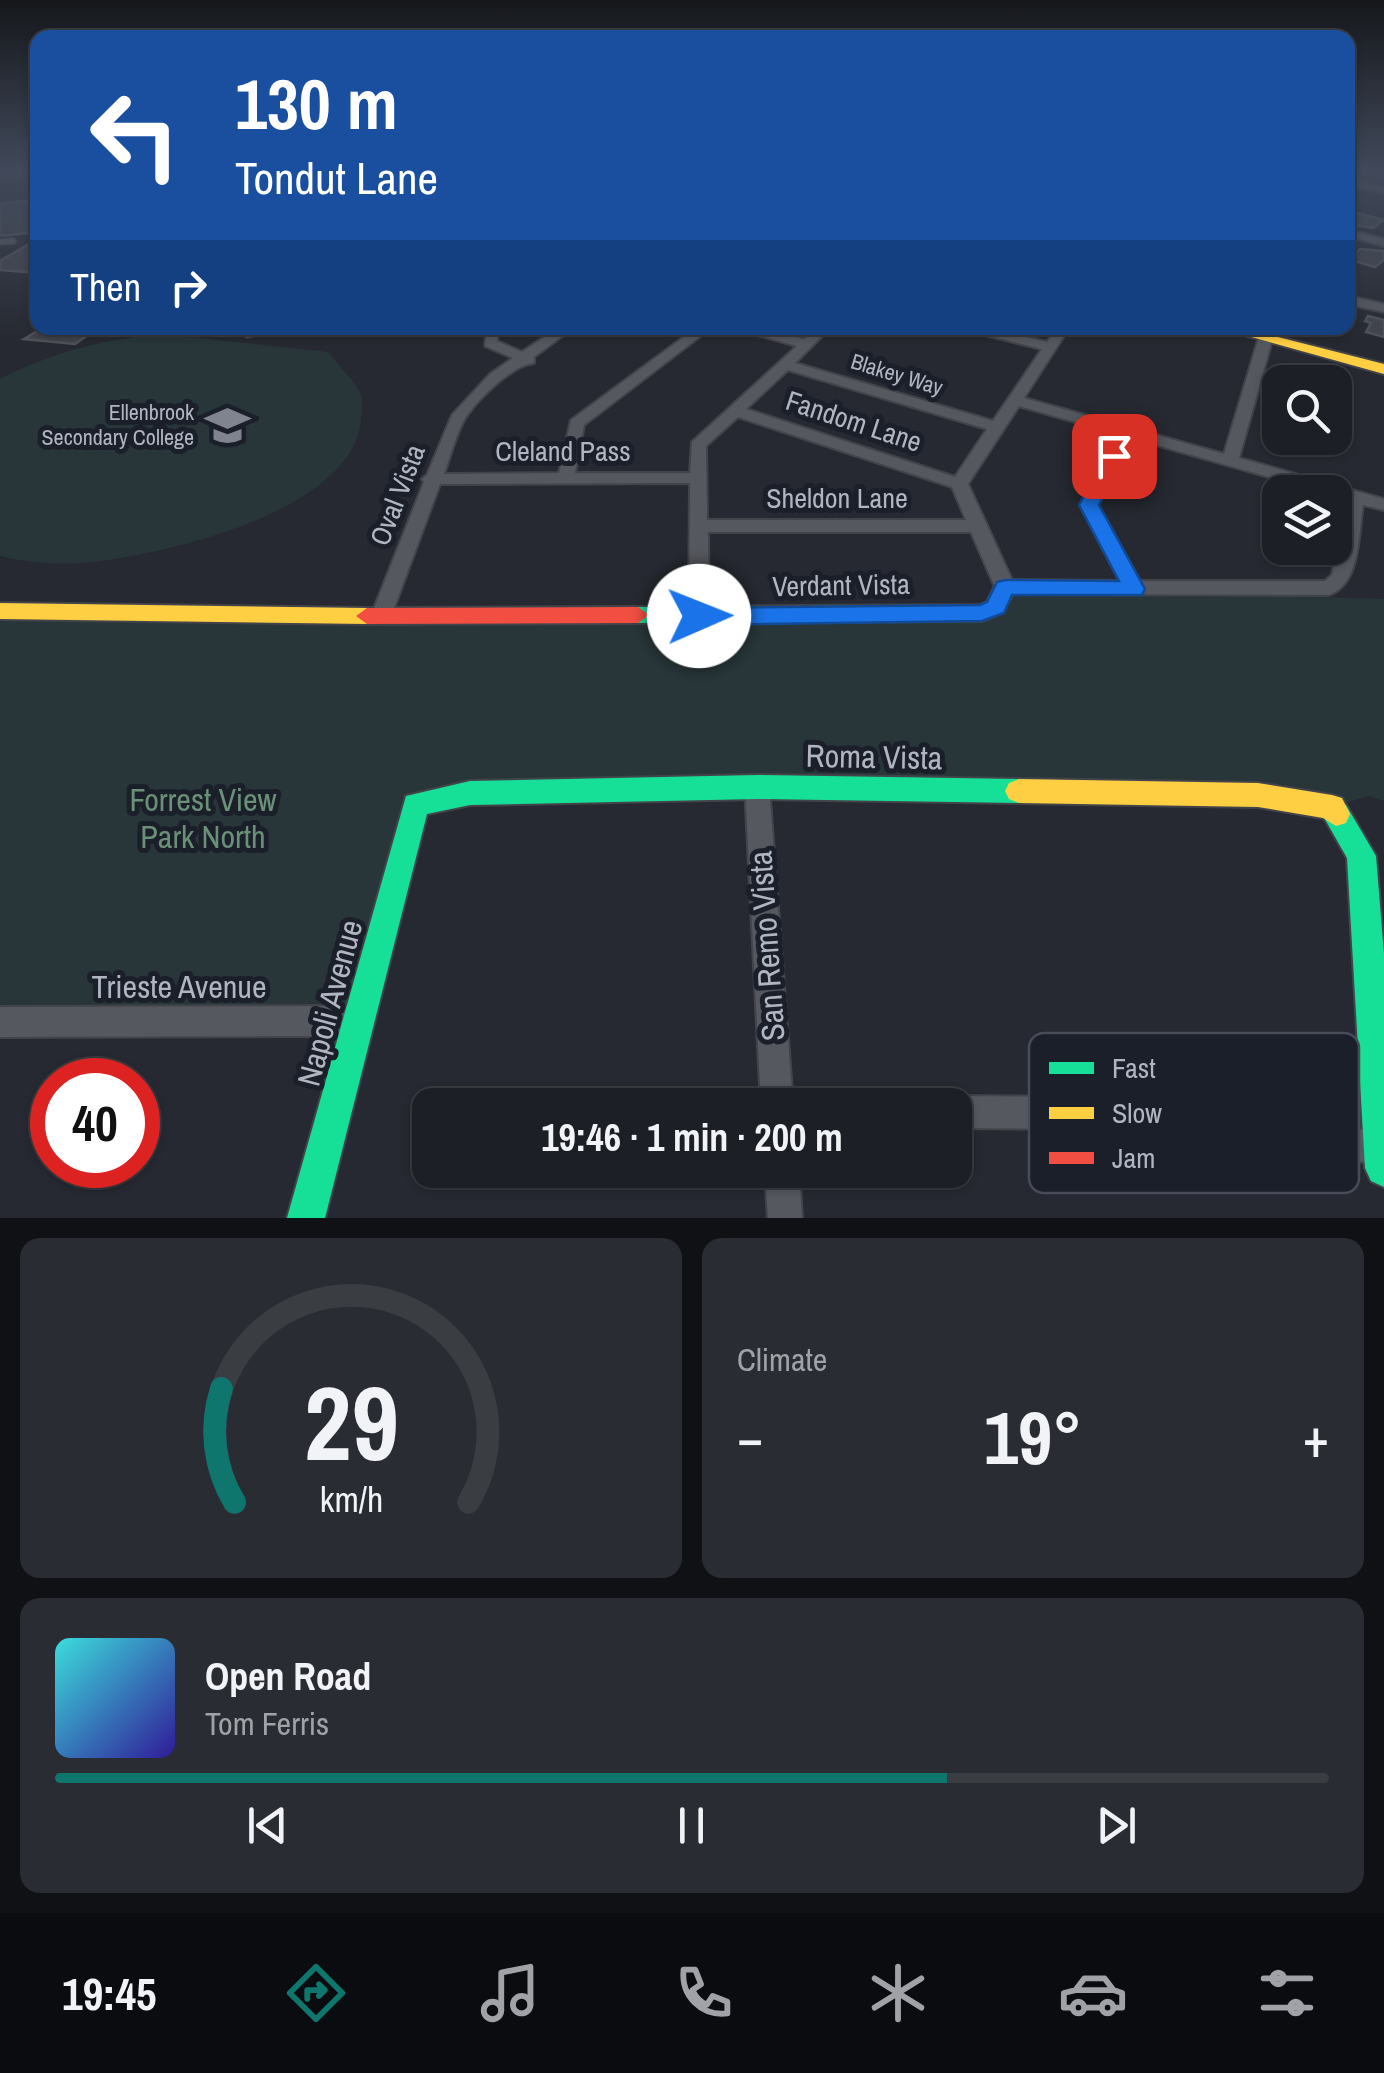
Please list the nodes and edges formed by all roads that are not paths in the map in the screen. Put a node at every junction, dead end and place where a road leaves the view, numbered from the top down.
1 (1355, 235) edge
2 (13, 241) dead end
3 (0, 242) edge
4 (1384, 243) edge
5 (1355, 302) edge
6 (1384, 308) edge
7 (492, 335) edge
8 (557, 335) edge
9 (570, 335) edge
10 (695, 335) edge
11 (773, 335) edge
12 (816, 335) edge
13 (1002, 335) edge
14 (1058, 335) edge
15 (1268, 335) edge
16 (1279, 335) edge
17 (1283, 335) edge
18 (805, 344) junction
19 (1050, 347) junction
20 (1384, 357) edge
21 (526, 359) junction
22 (784, 364) junction
23 (1384, 368) edge
24 (1015, 400) junction
25 (733, 410) junction
26 (996, 428) junction
27 (1127, 432) junction
28 (1230, 461) junction
29 (566, 478) junction
30 (696, 478) junction
31 (430, 479) junction
32 (959, 484) junction
33 (1356, 497) junction
34 (1384, 505) edge
35 (698, 526) junction
36 (975, 526) junction
37 (1005, 587) junction
38 (1134, 589) junction
39 (0, 611) edge
40 (382, 616) junction
41 (699, 616) junction
42 (757, 788) junction
43 (416, 804) joint
44 (359, 1021) junction
45 (0, 1022) edge
46 (776, 1088) edge
47 (972, 1112) edge
48 (1029, 1113) edge
49 (1359, 1145) edge
50 (1383, 1154) edge
51 (1384, 1168) edge
52 (783, 1188) edge
53 (306, 1218) edge
54 (785, 1218) edge

1 - 4 street
2 - 3 lane
5 - 6 street
7 - 21 street
8 - 21 street, Oval Vista
9 - 21 street, Oval Vista
10 - 29 street
11 - 18 street
12 - 18 street
13 - 19 street
14 - 19 street
15 - 28 street
16 - 23 street
17 - 20 street
18 - 22 street
19 - 24 street
21 - 31 street, Oval Vista
22 - 25 street
22 - 26 street, Blakey Way
24 - 26 street
24 - 27 street
25 - 30 street
25 - 32 street, Fandom Lane
26 - 32 street
27 - 28 street
27 - 38 street
28 - 33 street
29 - 30 street, Cleland Pass
29 - 31 street, Cleland Pass
30 - 35 street
31 - 40 street, Oval Vista
32 - 36 street
33 - 34 street
33 - 38 street
35 - 36 street, Sheldon Lane
35 - 41 street
36 - 37 street
37 - 38 street
37 - 41 street, Verdant Vista
39 - 40 street, Verdant Vista
40 - 41 street, Verdant Vista
42 - 43 street, Roma Vista
42 - 46 street, San Remo Vista
42 - 50 street, Roma Vista
43 - 44 street, Napoli Avenue
44 - 45 street, Trieste Avenue
44 - 53 street, Napoli Avenue
47 - 48 street
49 - 50 street
50 - 51 street
52 - 54 street

